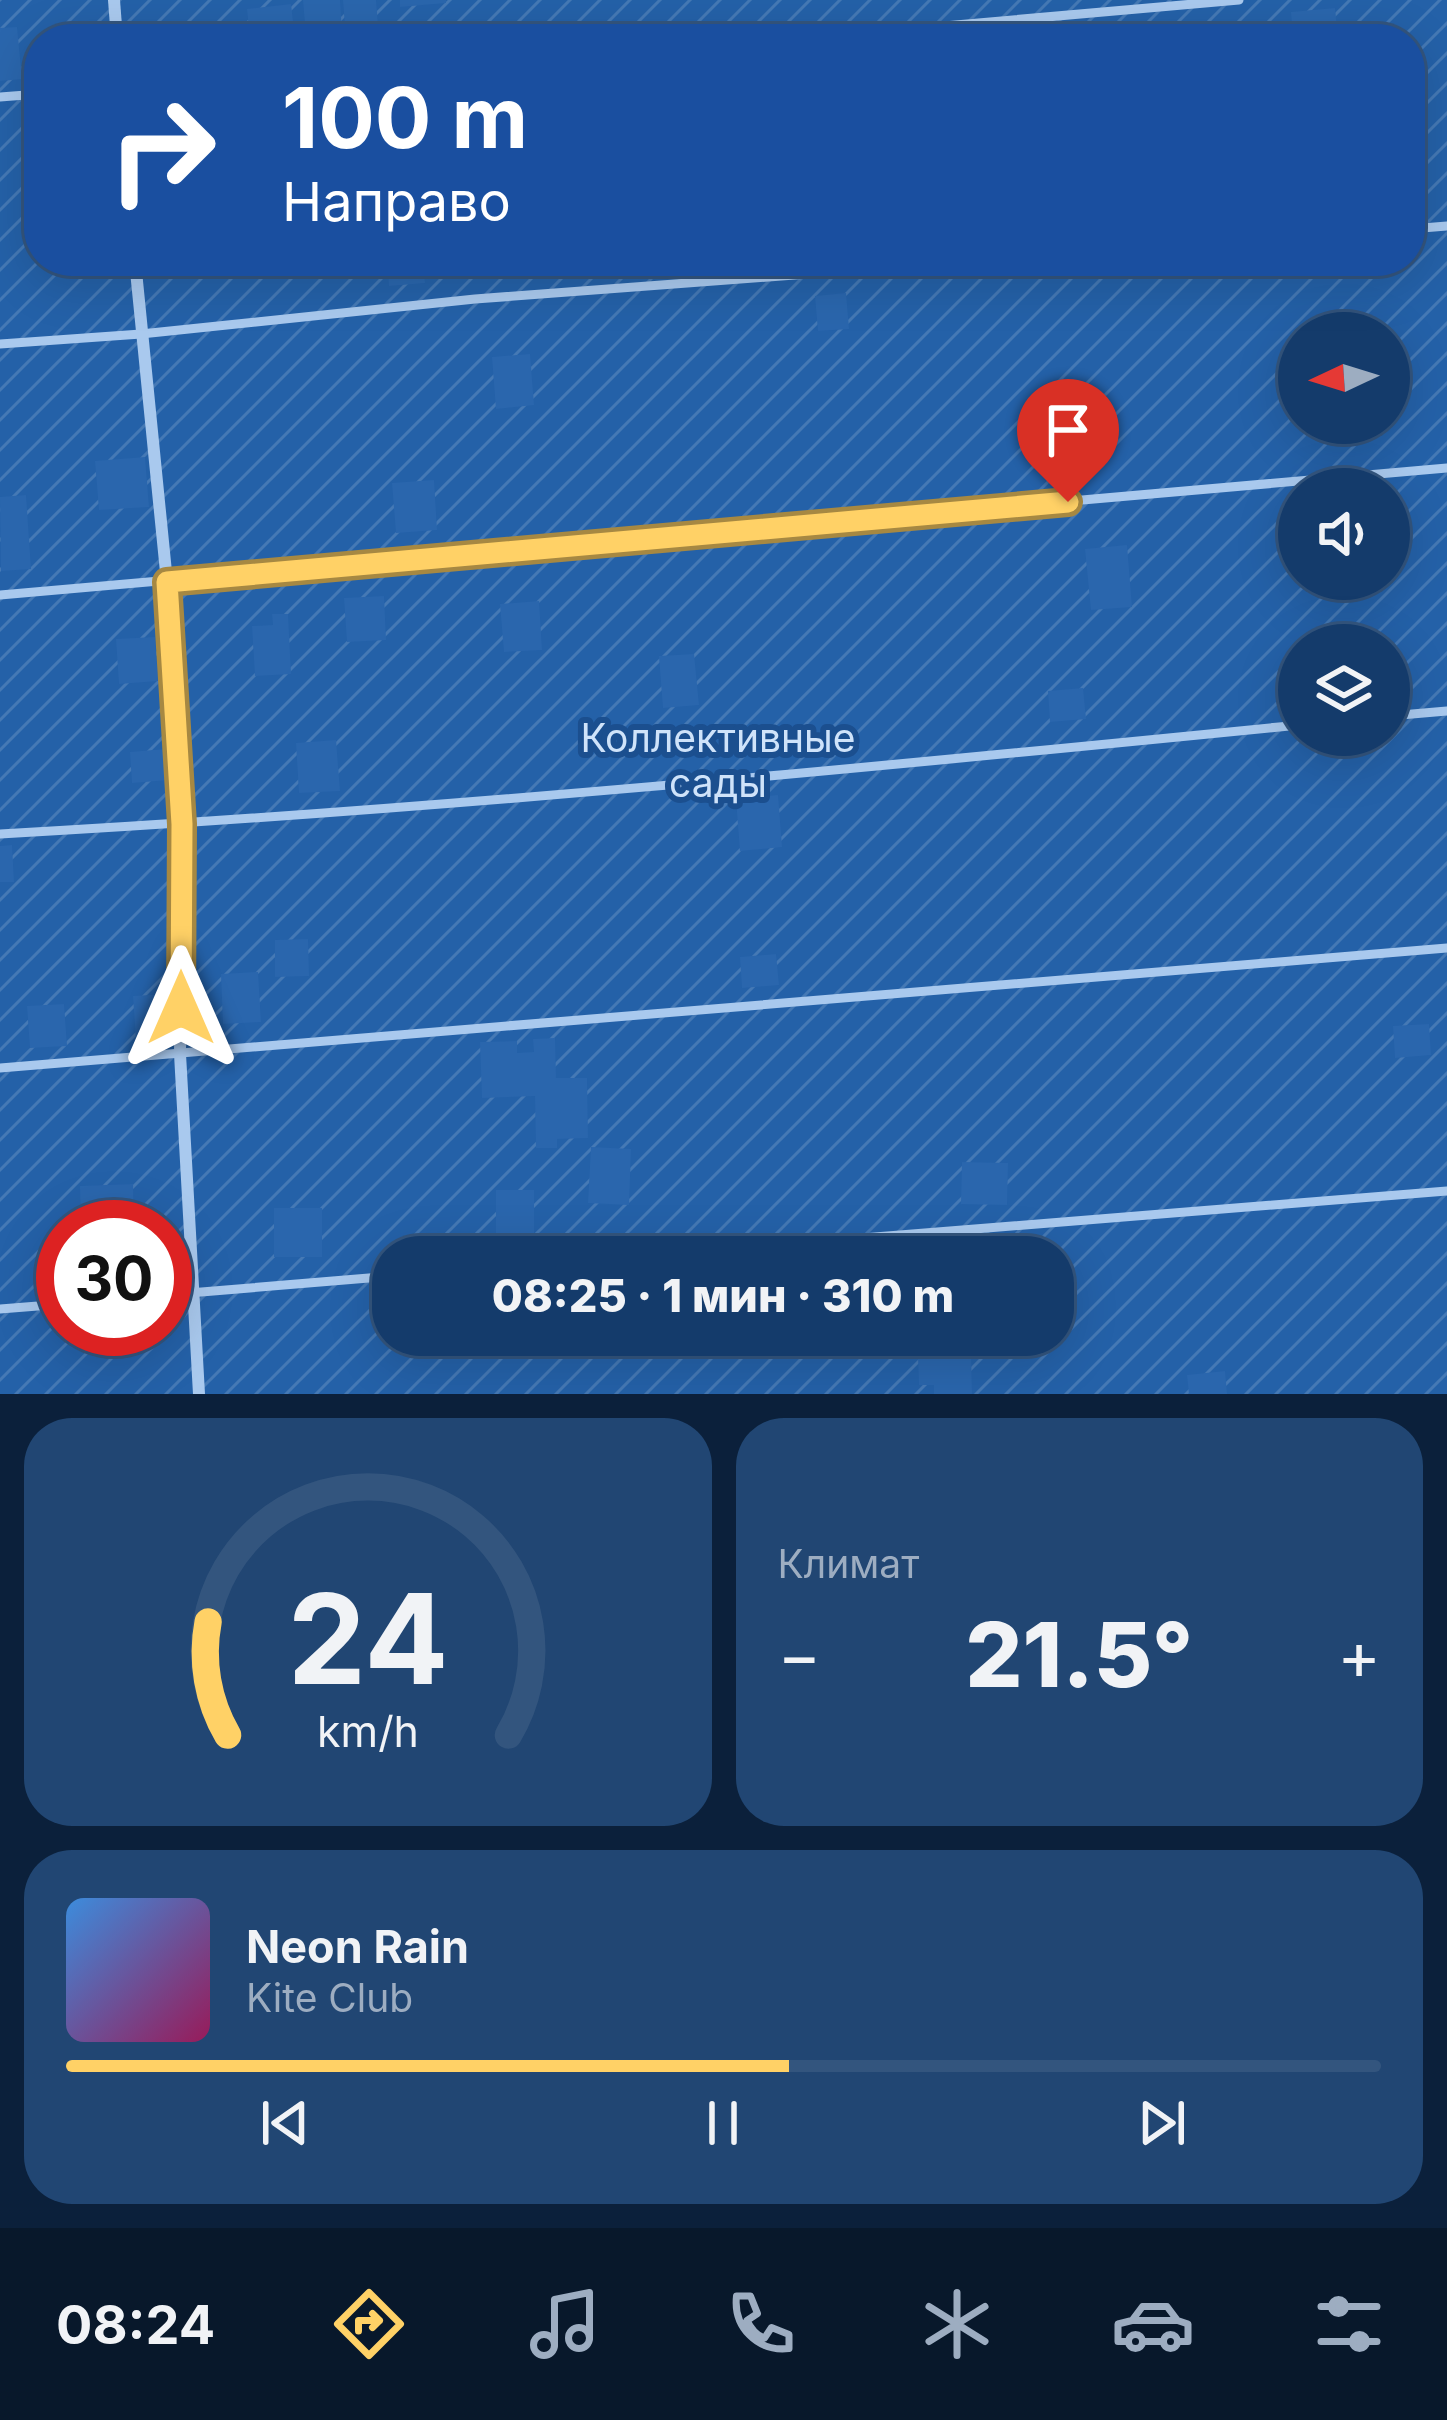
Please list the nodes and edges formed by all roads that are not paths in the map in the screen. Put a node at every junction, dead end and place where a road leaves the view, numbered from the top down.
1 (1239, 0) edge
2 (966, 24) edge
3 (136, 276) edge
4 (781, 276) edge
5 (141, 334) junction
6 (0, 344) edge
7 (1447, 468) edge
8 (167, 582) junction
9 (0, 595) edge
10 (1447, 711) edge
11 (1410, 714) edge
12 (1278, 727) edge
13 (182, 824) junction
14 (0, 834) edge
15 (1447, 948) edge
16 (180, 1054) junction
17 (0, 1069) edge
18 (1447, 1191) edge
19 (187, 1200) edge
20 (888, 1236) edge
21 (372, 1278) edge
22 (192, 1292) joint
23 (36, 1307) edge
24 (0, 1310) edge
25 (199, 1394) edge

1 - 2 lane
3 - 5 street
4 - 5 lane
5 - 6 lane
5 - 8 street
7 - 8 lane
8 - 9 lane
8 - 13 street
10 - 11 lane
12 - 13 lane
13 - 14 lane
13 - 16 street
15 - 16 lane
16 - 17 lane
16 - 19 street
18 - 20 lane
21 - 22 lane
22 - 25 street
23 - 24 lane

